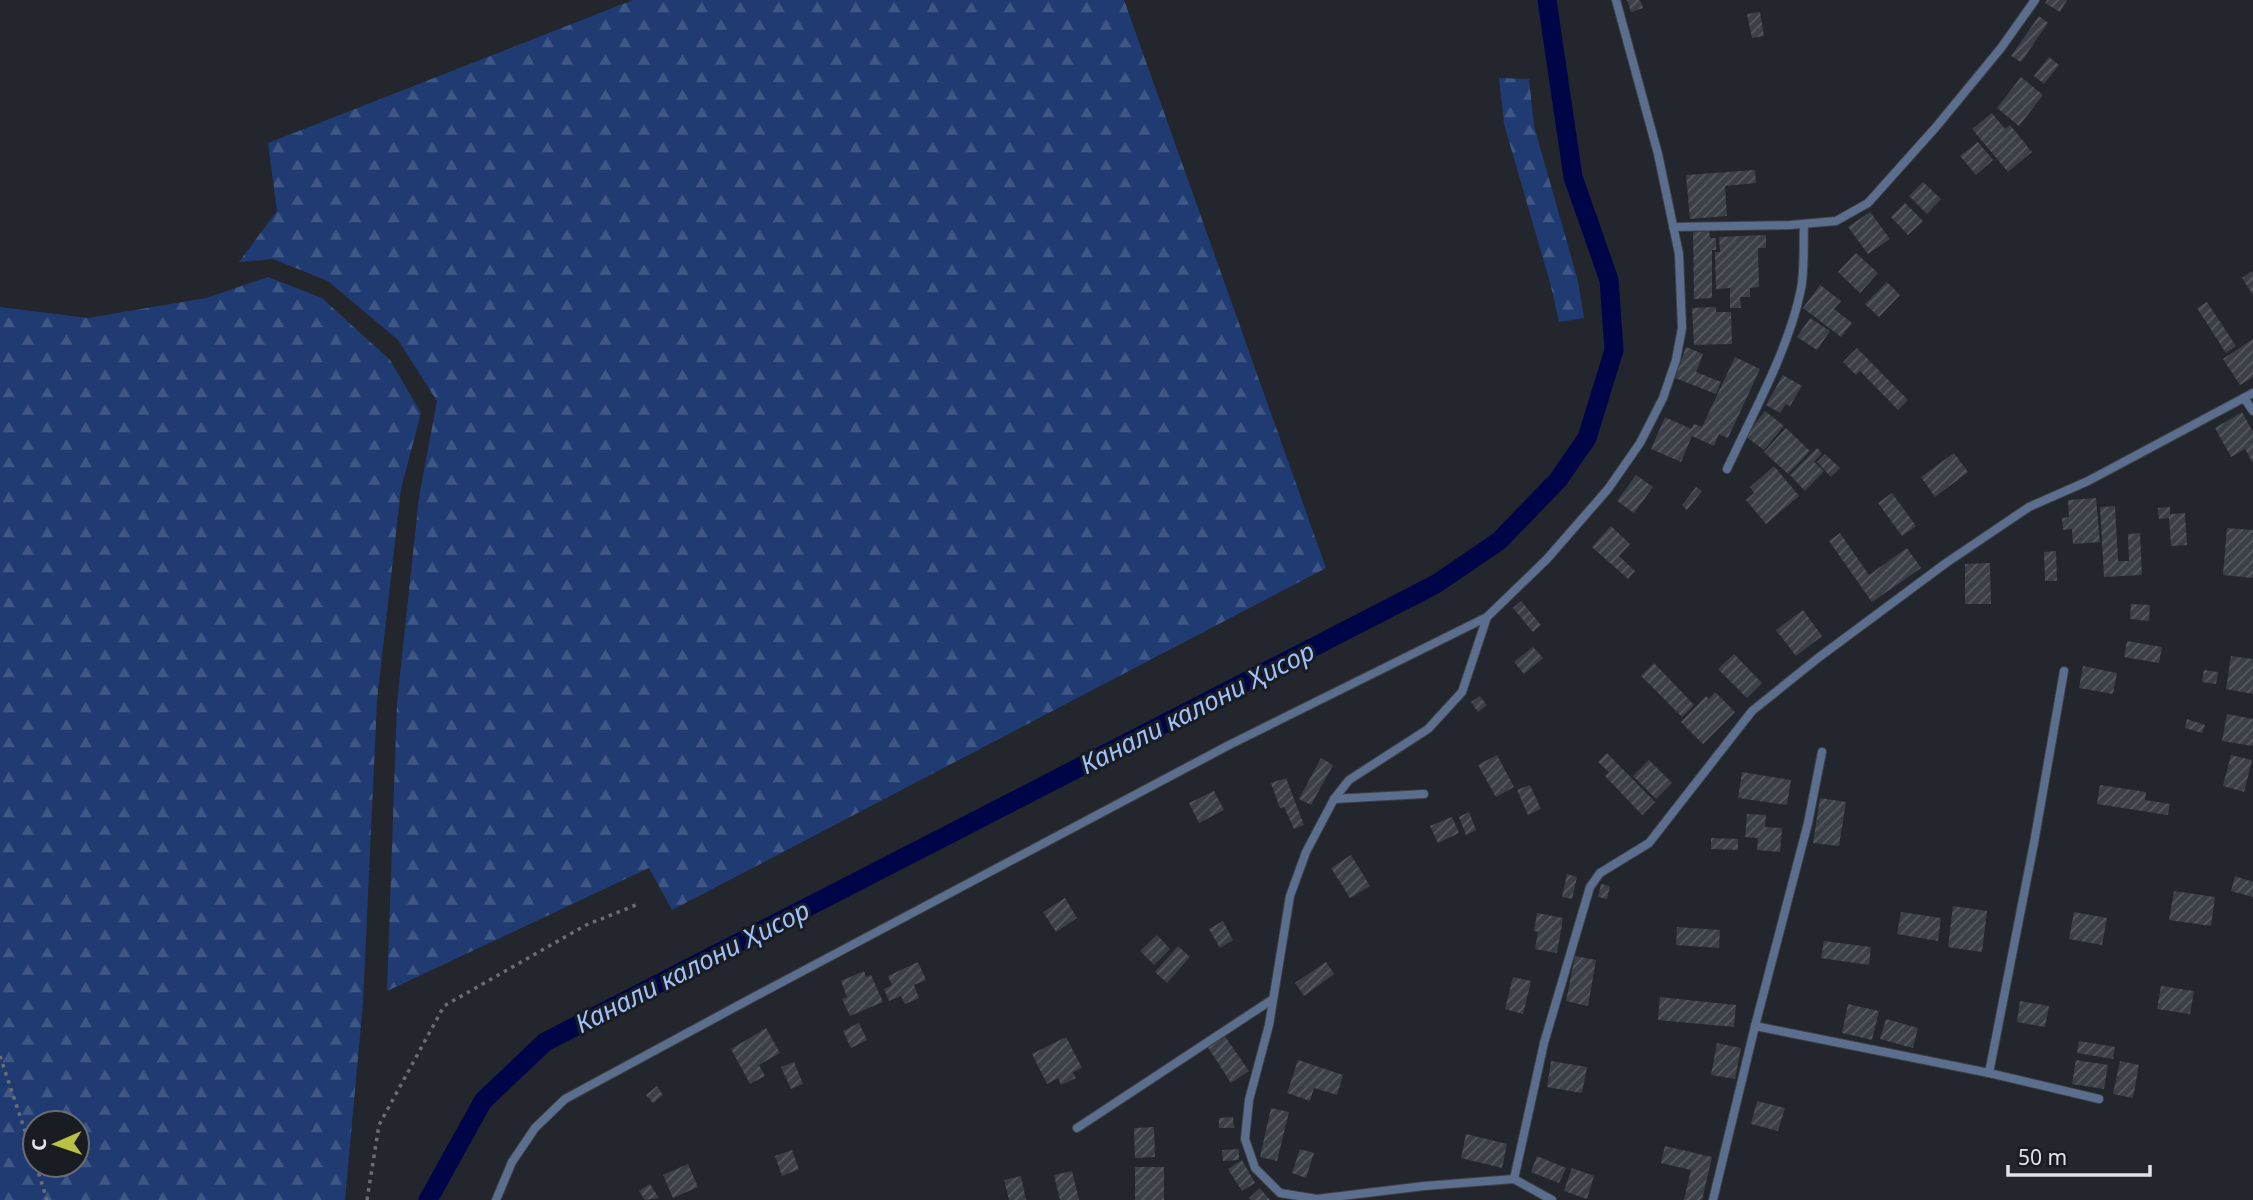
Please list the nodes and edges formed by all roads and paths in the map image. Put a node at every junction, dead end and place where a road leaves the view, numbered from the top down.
1 (1616, 0) edge
2 (2035, 0) edge
3 (1804, 224) junction
4 (1673, 227) junction
5 (2253, 393) edge
6 (2244, 398) junction
7 (2253, 411) edge
8 (1727, 469) dead end
9 (1487, 617) junction
10 (2064, 671) dead end
11 (1822, 752) dead end
12 (1424, 794) dead end
13 (1334, 799) junction
14 (636, 905) dead end
15 (1273, 999) junction
16 (1755, 1026) junction
17 (0, 1056) edge
18 (1989, 1073) junction
19 (2099, 1099) dead end
20 (21, 1118) edge
21 (1077, 1128) dead end
22 (41, 1179) edge
23 (1514, 1179) junction
24 (47, 1200) edge
25 (368, 1200) edge
26 (496, 1200) edge
27 (1552, 1200) edge
28 (1713, 1200) edge

1 - 4 lane
2 - 3 lane
3 - 4 lane
3 - 8 lane
4 - 9 lane
5 - 6 lane
6 - 7 lane
6 - 23 lane
9 - 13 lane
9 - 26 lane
10 - 18 lane
11 - 16 lane
12 - 13 lane
13 - 15 lane
14 - 25 path
15 - 21 lane
15 - 23 lane
16 - 18 lane
16 - 28 lane
17 - 20 path
18 - 19 lane
22 - 24 path
23 - 27 lane

